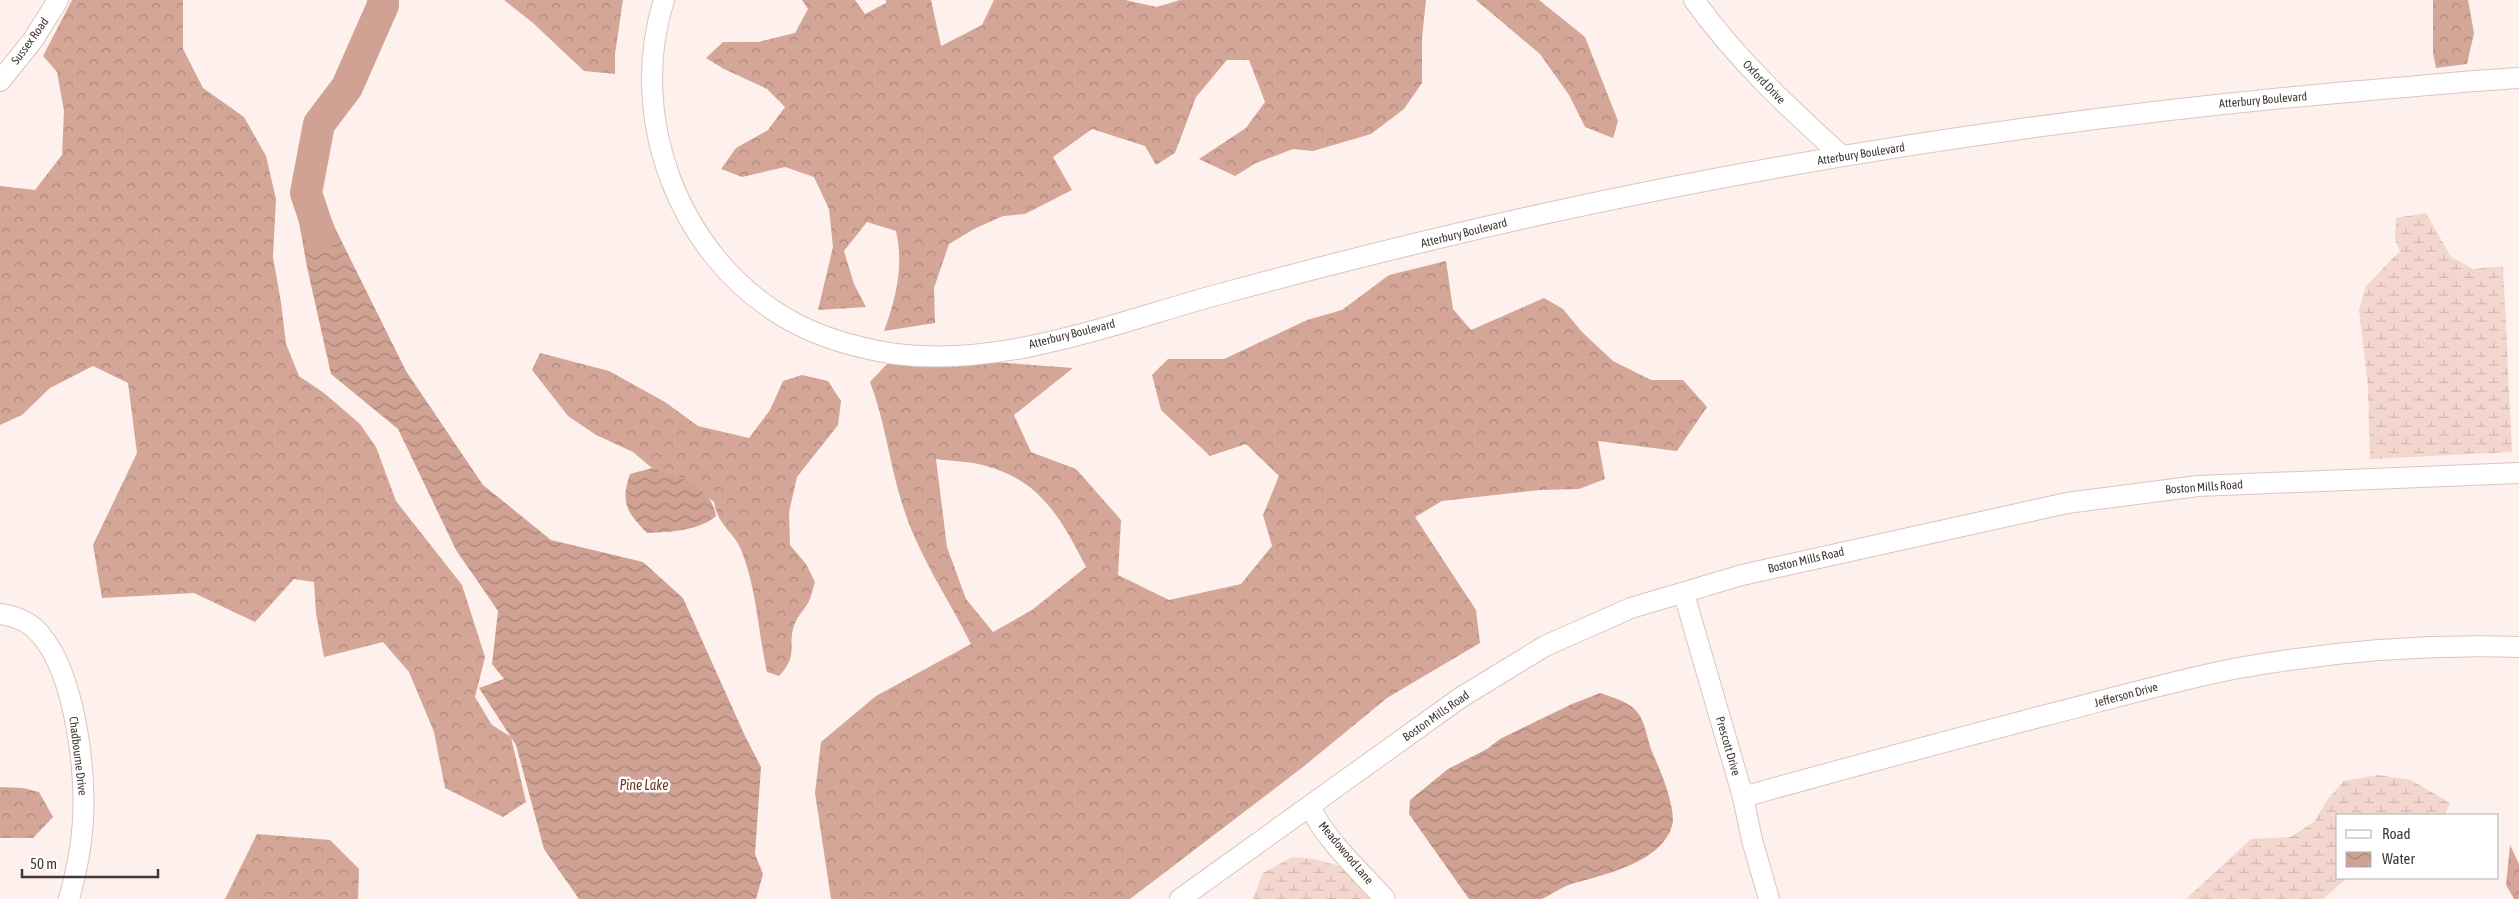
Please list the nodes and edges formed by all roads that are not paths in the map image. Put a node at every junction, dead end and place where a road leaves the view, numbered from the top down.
1 (58, 0) edge
2 (664, 0) edge
3 (1694, 0) edge
4 (2519, 78) edge
5 (0, 81) edge
6 (1842, 156) junction
7 (2519, 473) edge
8 (1684, 594) junction
9 (0, 614) edge
10 (2519, 647) edge
11 (1743, 797) junction
12 (1310, 806) junction
13 (69, 899) edge
14 (1180, 899) edge
15 (1385, 899) edge
16 (1769, 899) edge

1 - 5 street, Sussex Road
2 - 6 street, Atterbury Boulevard
3 - 6 street, Oxford Drive
4 - 6 street, Atterbury Boulevard
7 - 8 street, Boston Mills Road
8 - 11 street, Prescott Drive
8 - 12 street, Boston Mills Road
9 - 13 street, Chadbourne Drive
10 - 11 street, Jefferson Drive
11 - 16 street, Prescott Drive
12 - 14 street, Boston Mills Road
12 - 15 street, Meadowood Lane

